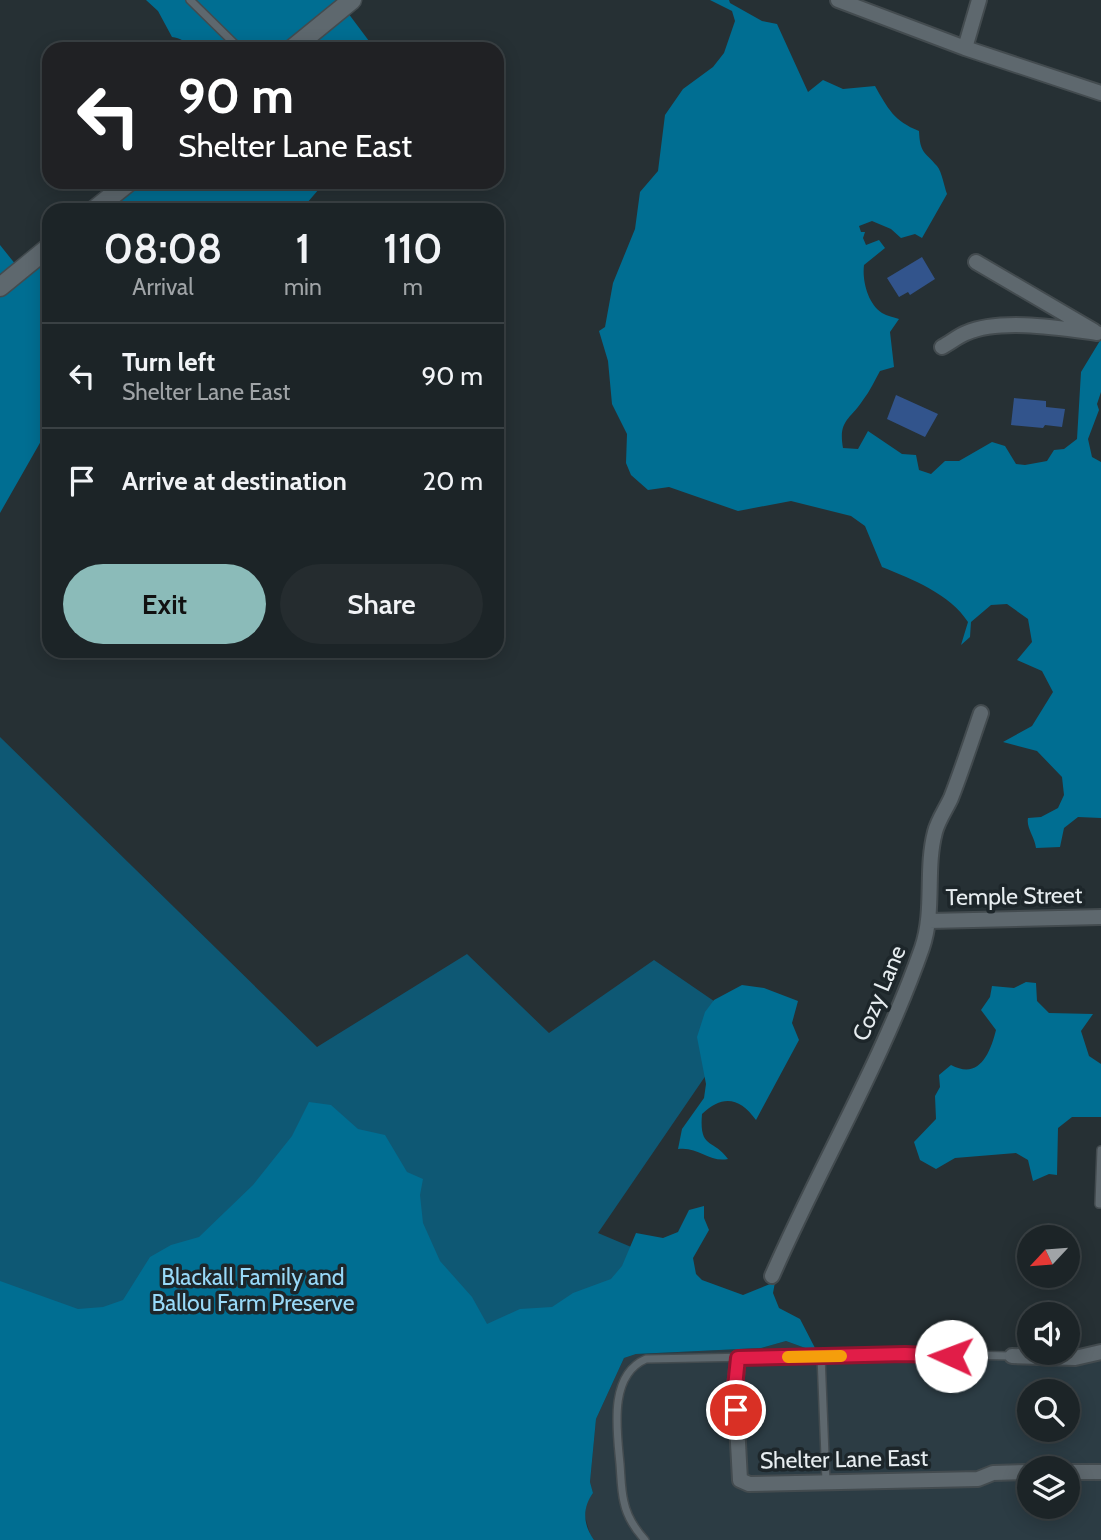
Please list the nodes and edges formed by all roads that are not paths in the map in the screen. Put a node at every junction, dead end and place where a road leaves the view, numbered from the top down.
1 (190, 0) edge
2 (352, 0) edge
3 (838, 0) edge
4 (979, 0) edge
5 (233, 42) edge
6 (301, 42) edge
7 (965, 48) junction
8 (1101, 93) edge
9 (120, 189) edge
10 (103, 203) edge
11 (42, 253) edge
12 (976, 262) dead end
13 (0, 287) edge
14 (1099, 334) edge
15 (942, 347) dead end
16 (981, 713) dead end
17 (1101, 917) edge
18 (929, 921) junction
19 (1101, 1150) edge
20 (1101, 1204) edge
21 (772, 1276) dead end
22 (1101, 1352) edge
23 (821, 1356) junction
24 (1012, 1356) joint
25 (738, 1358) junction
26 (1017, 1472) edge
27 (1080, 1472) edge
28 (1101, 1472) edge
29 (826, 1481) junction
30 (645, 1540) edge

1 - 5 lane
2 - 6 street
3 - 7 street
4 - 7 street
7 - 8 street
9 - 10 street
11 - 13 street
12 - 14 street
14 - 15 street
16 - 18 street, Cozy Lane
17 - 18 street, Temple Street
18 - 21 street, Cozy Lane
19 - 20 lane
22 - 24 street
23 - 24 lane
23 - 25 lane
23 - 29 lane
25 - 29 street, Shelter Lane East
25 - 30 lane
26 - 29 street, Shelter Lane East
27 - 28 street

